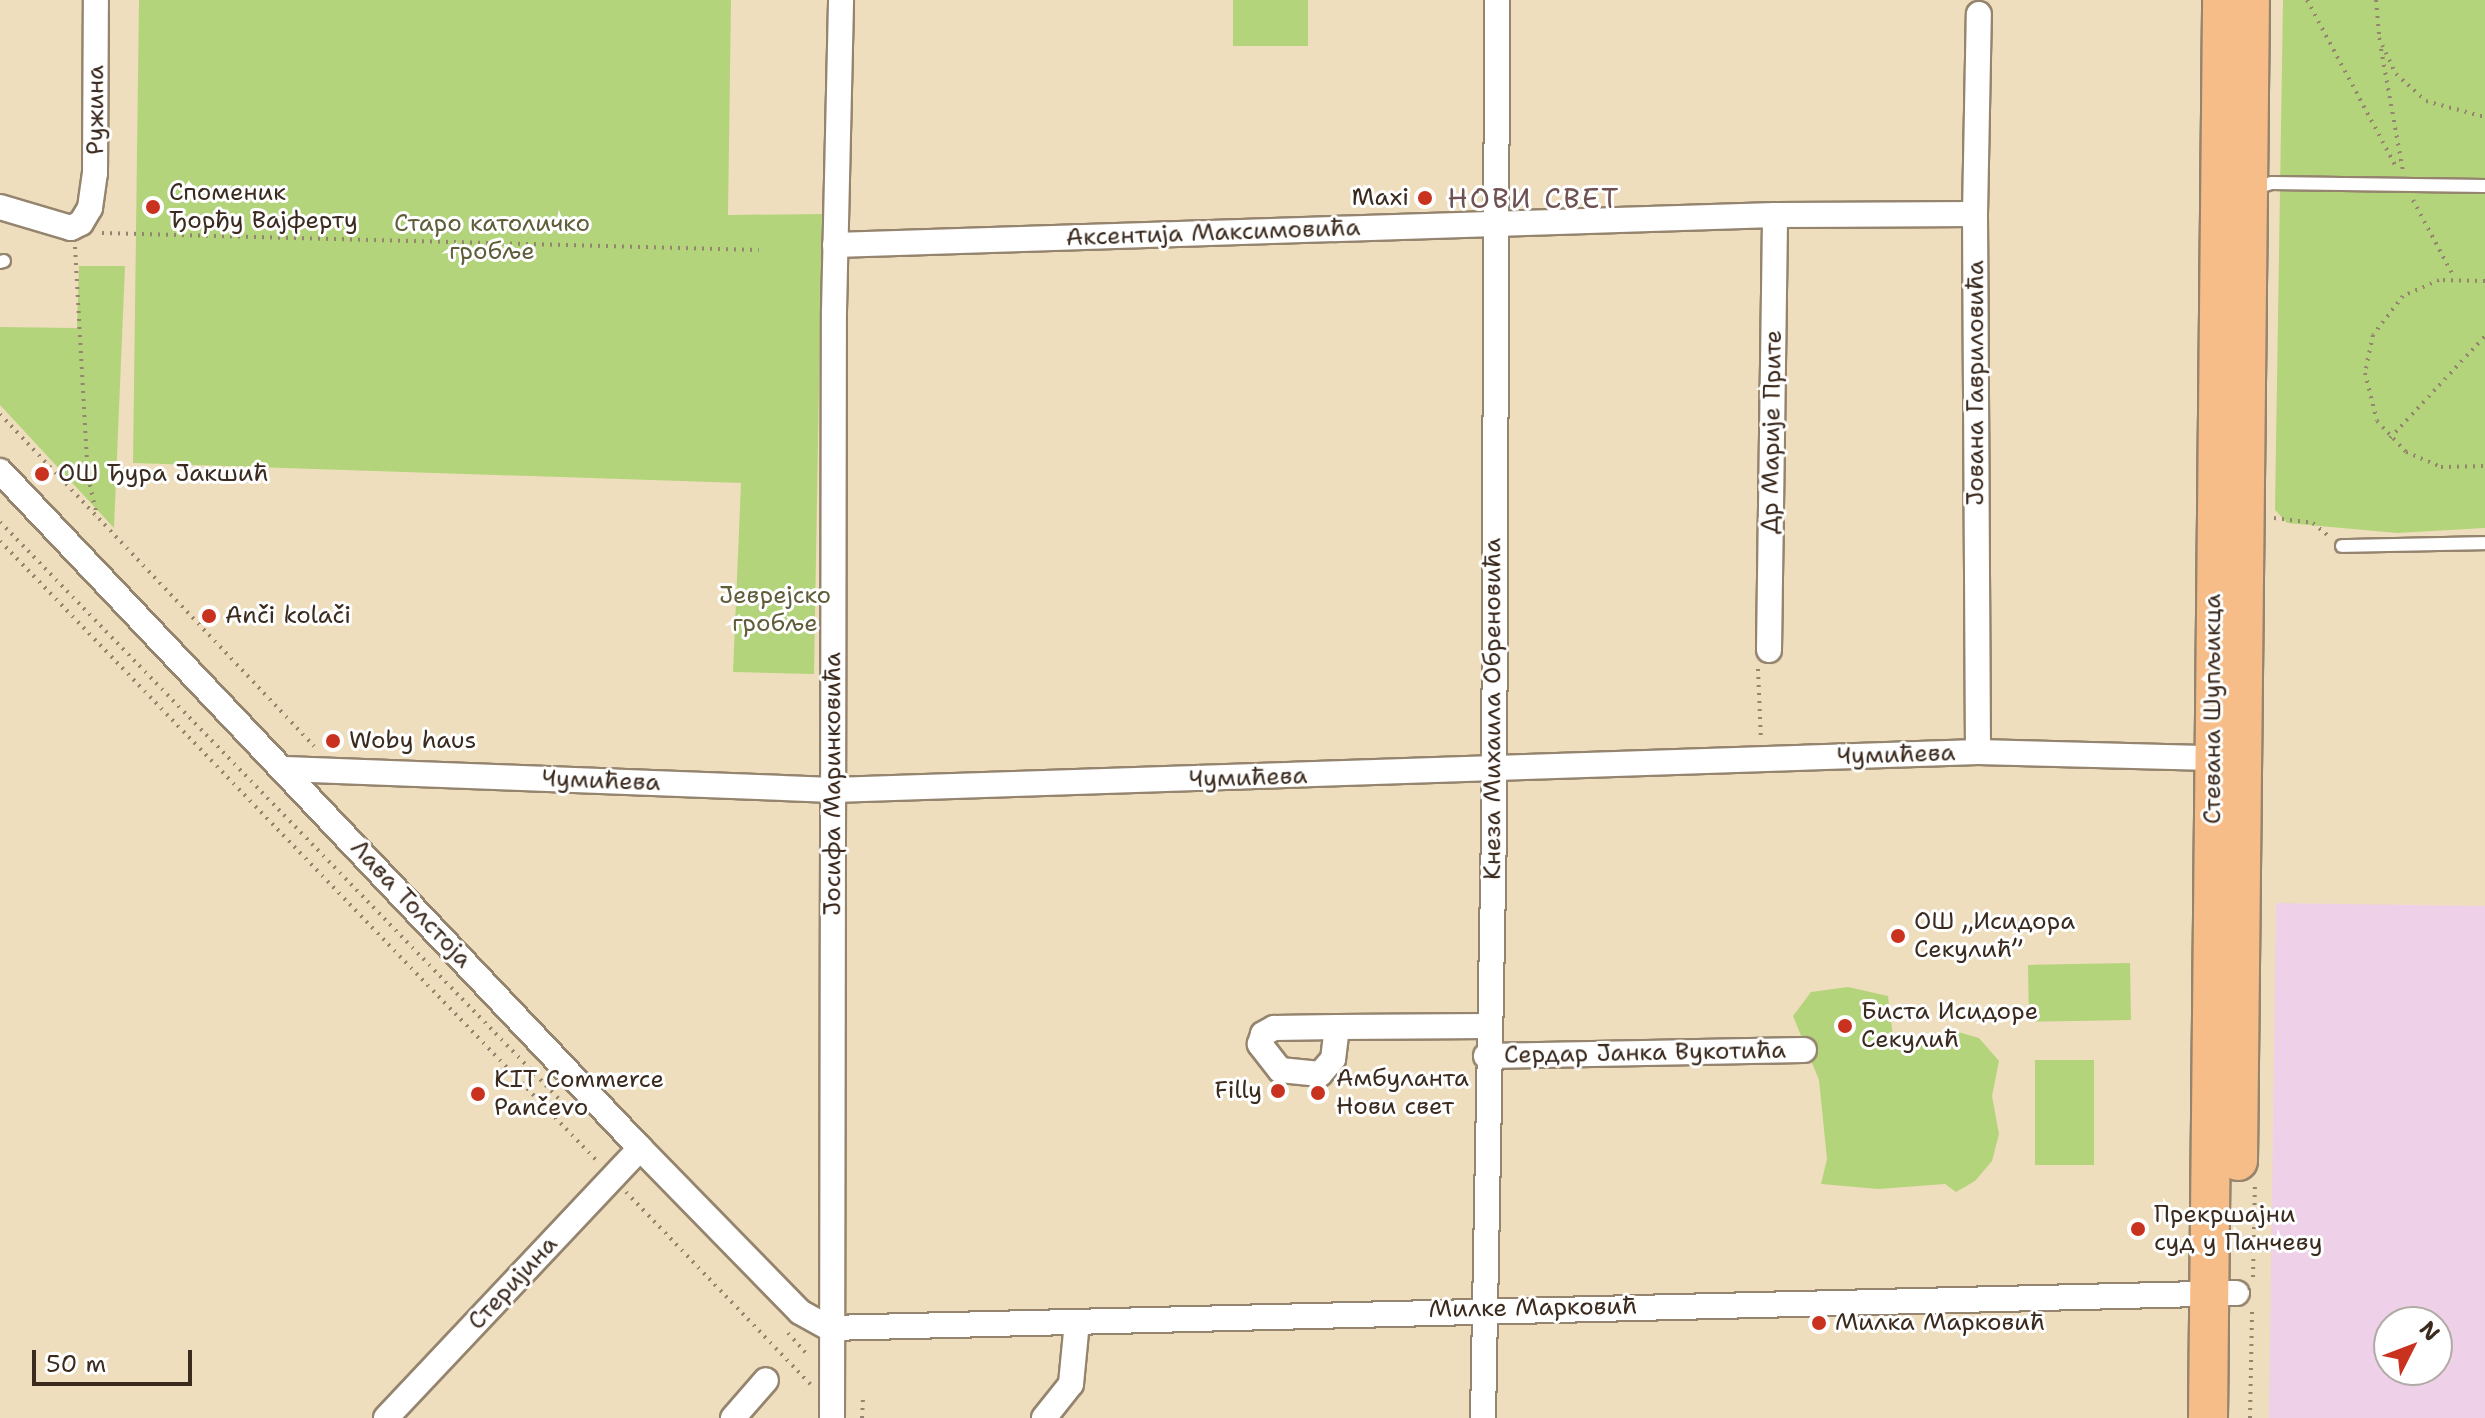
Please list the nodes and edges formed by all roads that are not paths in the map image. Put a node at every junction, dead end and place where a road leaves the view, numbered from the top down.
1 (96, 0) edge
2 (841, 0) edge
3 (1497, 0) edge
4 (2222, 0) edge
5 (2250, 0) edge
6 (1979, 14) dead end
7 (2485, 186) edge
8 (2247, 191) junction
9 (0, 207) edge
10 (1975, 214) junction
11 (1775, 215) junction
12 (1494, 224) junction
13 (835, 245) junction
14 (0, 471) edge
15 (2485, 543) edge
16 (2342, 546) road end
17 (1769, 650) road end
18 (1978, 752) junction
19 (2212, 758) junction
20 (285, 769) junction
21 (1493, 771) junction
22 (833, 790) junction
23 (1488, 1026) junction
24 (1337, 1027) dead end
25 (1804, 1050) dead end
26 (1486, 1056) junction
27 (640, 1148) junction
28 (2224, 1293) junction
29 (1484, 1309) junction
30 (1077, 1322) junction
31 (829, 1328) junction
32 (766, 1380) dead end
33 (386, 1418) edge
34 (733, 1418) edge
35 (832, 1418) edge
36 (1044, 1418) edge
37 (1483, 1418) edge
38 (2208, 1418) edge
39 (2234, 1418) edge

1 - 9 street, Ружина
2 - 13 street, Јосифа Маринковића
3 - 12 street, Кнеза Михаила Обреновића
4 - 19 main road, Стевана Шупљикца
5 - 8 main road, Стевана Шупљикца
6 - 10 street, Јована Гавриловића
7 - 8 lane
8 - 28 main road, Стевана Шупљикца
10 - 11 street, Аксентија Максимовића
10 - 18 street, Јована Гавриловића
11 - 12 street, Аксентија Максимовића
11 - 17 street, Др Марије Прите
12 - 13 street, Аксентија Максимовића
12 - 21 street, Кнеза Михаила Обреновића
13 - 22 street, Јосифа Маринковића
14 - 20 street, Лава Толстоја
15 - 16 lane
18 - 19 street, Чумићева
18 - 21 street, Чумићева
19 - 28 main road, Стевана Шупљикца
20 - 22 street, Чумићева
20 - 27 street, Лава Толстоја
21 - 22 street, Чумићева
21 - 23 street, Кнеза Михаила Обреновића
22 - 31 street, Јосифа Маринковића
23 - 24 street, Сердар Јанка Вукотића
23 - 26 street, Кнеза Михаила Обреновића
25 - 26 street, Сердар Јанка Вукотића
26 - 29 street, Кнеза Михаила Обреновића
27 - 31 street, Лава Толстоја
27 - 33 street, Стеријина
28 - 29 street, Милке Марковић
28 - 38 main road, Стевана Шупљикца
28 - 39 main road, Стевана Шупљикца
29 - 30 street, Милке Марковић
29 - 37 street, Кнеза Михаила Обреновића
30 - 31 street, Милке Марковић
30 - 36 street
31 - 35 street, Јосифа Маринковића
32 - 34 street

